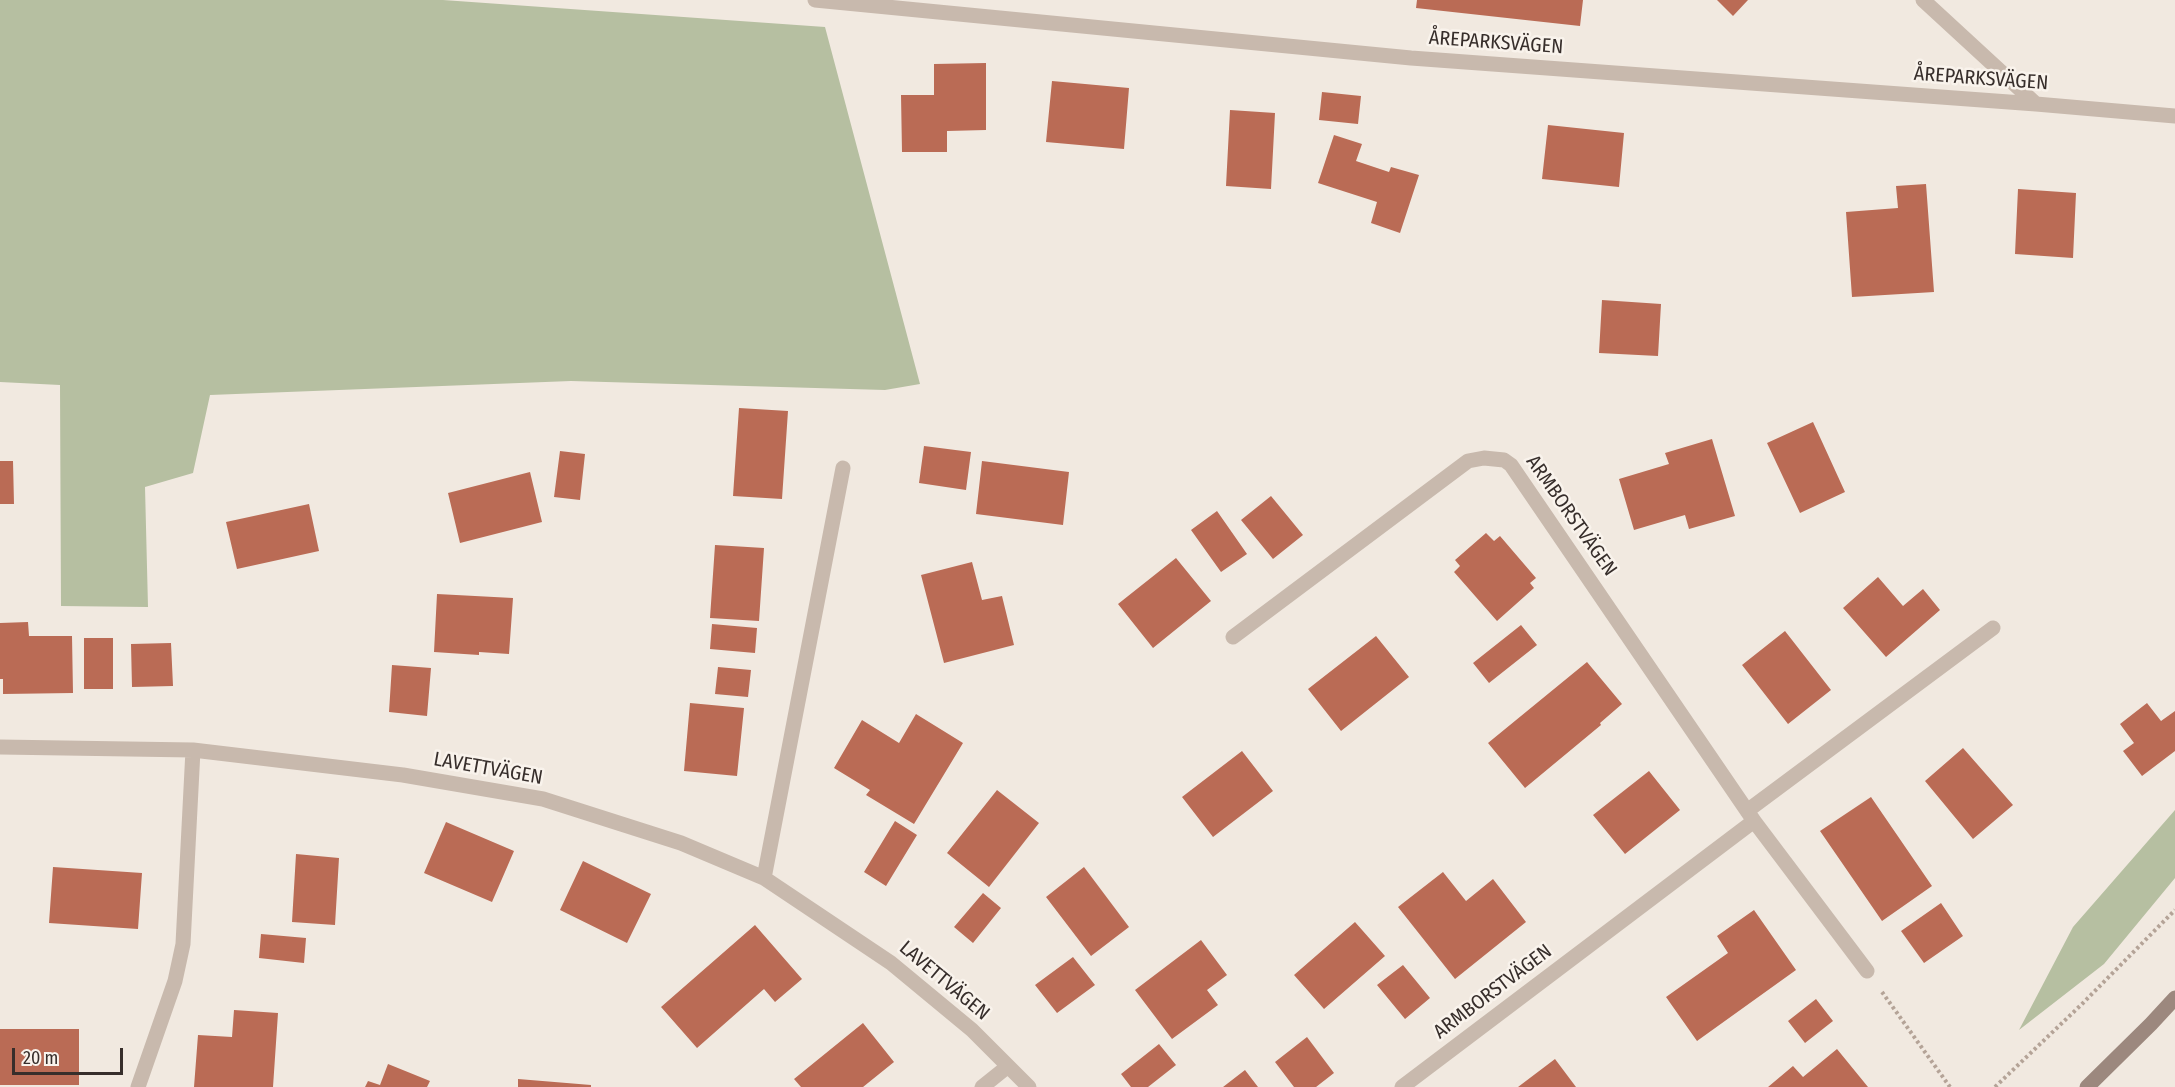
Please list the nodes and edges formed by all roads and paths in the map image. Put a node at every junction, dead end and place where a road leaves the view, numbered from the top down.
1 (815, 0) edge
2 (1923, 0) edge
3 (2036, 104) junction
4 (2175, 116) edge
5 (843, 468) dead end
6 (1993, 628) dead end
7 (1233, 637) dead end
8 (0, 747) edge
9 (193, 750) junction
10 (1750, 816) junction
11 (764, 878) junction
12 (2175, 910) edge
13 (1867, 971) joint
14 (2175, 998) edge
15 (1008, 1067) junction
16 (138, 1087) edge
17 (982, 1087) edge
18 (1029, 1087) edge
19 (1402, 1087) edge
20 (1950, 1087) edge
21 (1995, 1087) edge
22 (2087, 1087) edge

1 - 3 street, ÅREPARKSVÄGEN
2 - 3 street
3 - 4 street, ÅREPARKSVÄGEN
5 - 11 street
6 - 10 street, ARMBORSTVÄGEN
7 - 10 street, ARMBORSTVÄGEN
8 - 9 street, LAVETTVÄGEN
9 - 11 street, LAVETTVÄGEN
9 - 16 street
10 - 13 street, ARMBORSTVÄGEN
10 - 19 street, ARMBORSTVÄGEN
11 - 15 street, LAVETTVÄGEN
12 - 21 path
13 - 20 path
14 - 22 street
15 - 17 street
15 - 18 street, LAVETTVÄGEN

